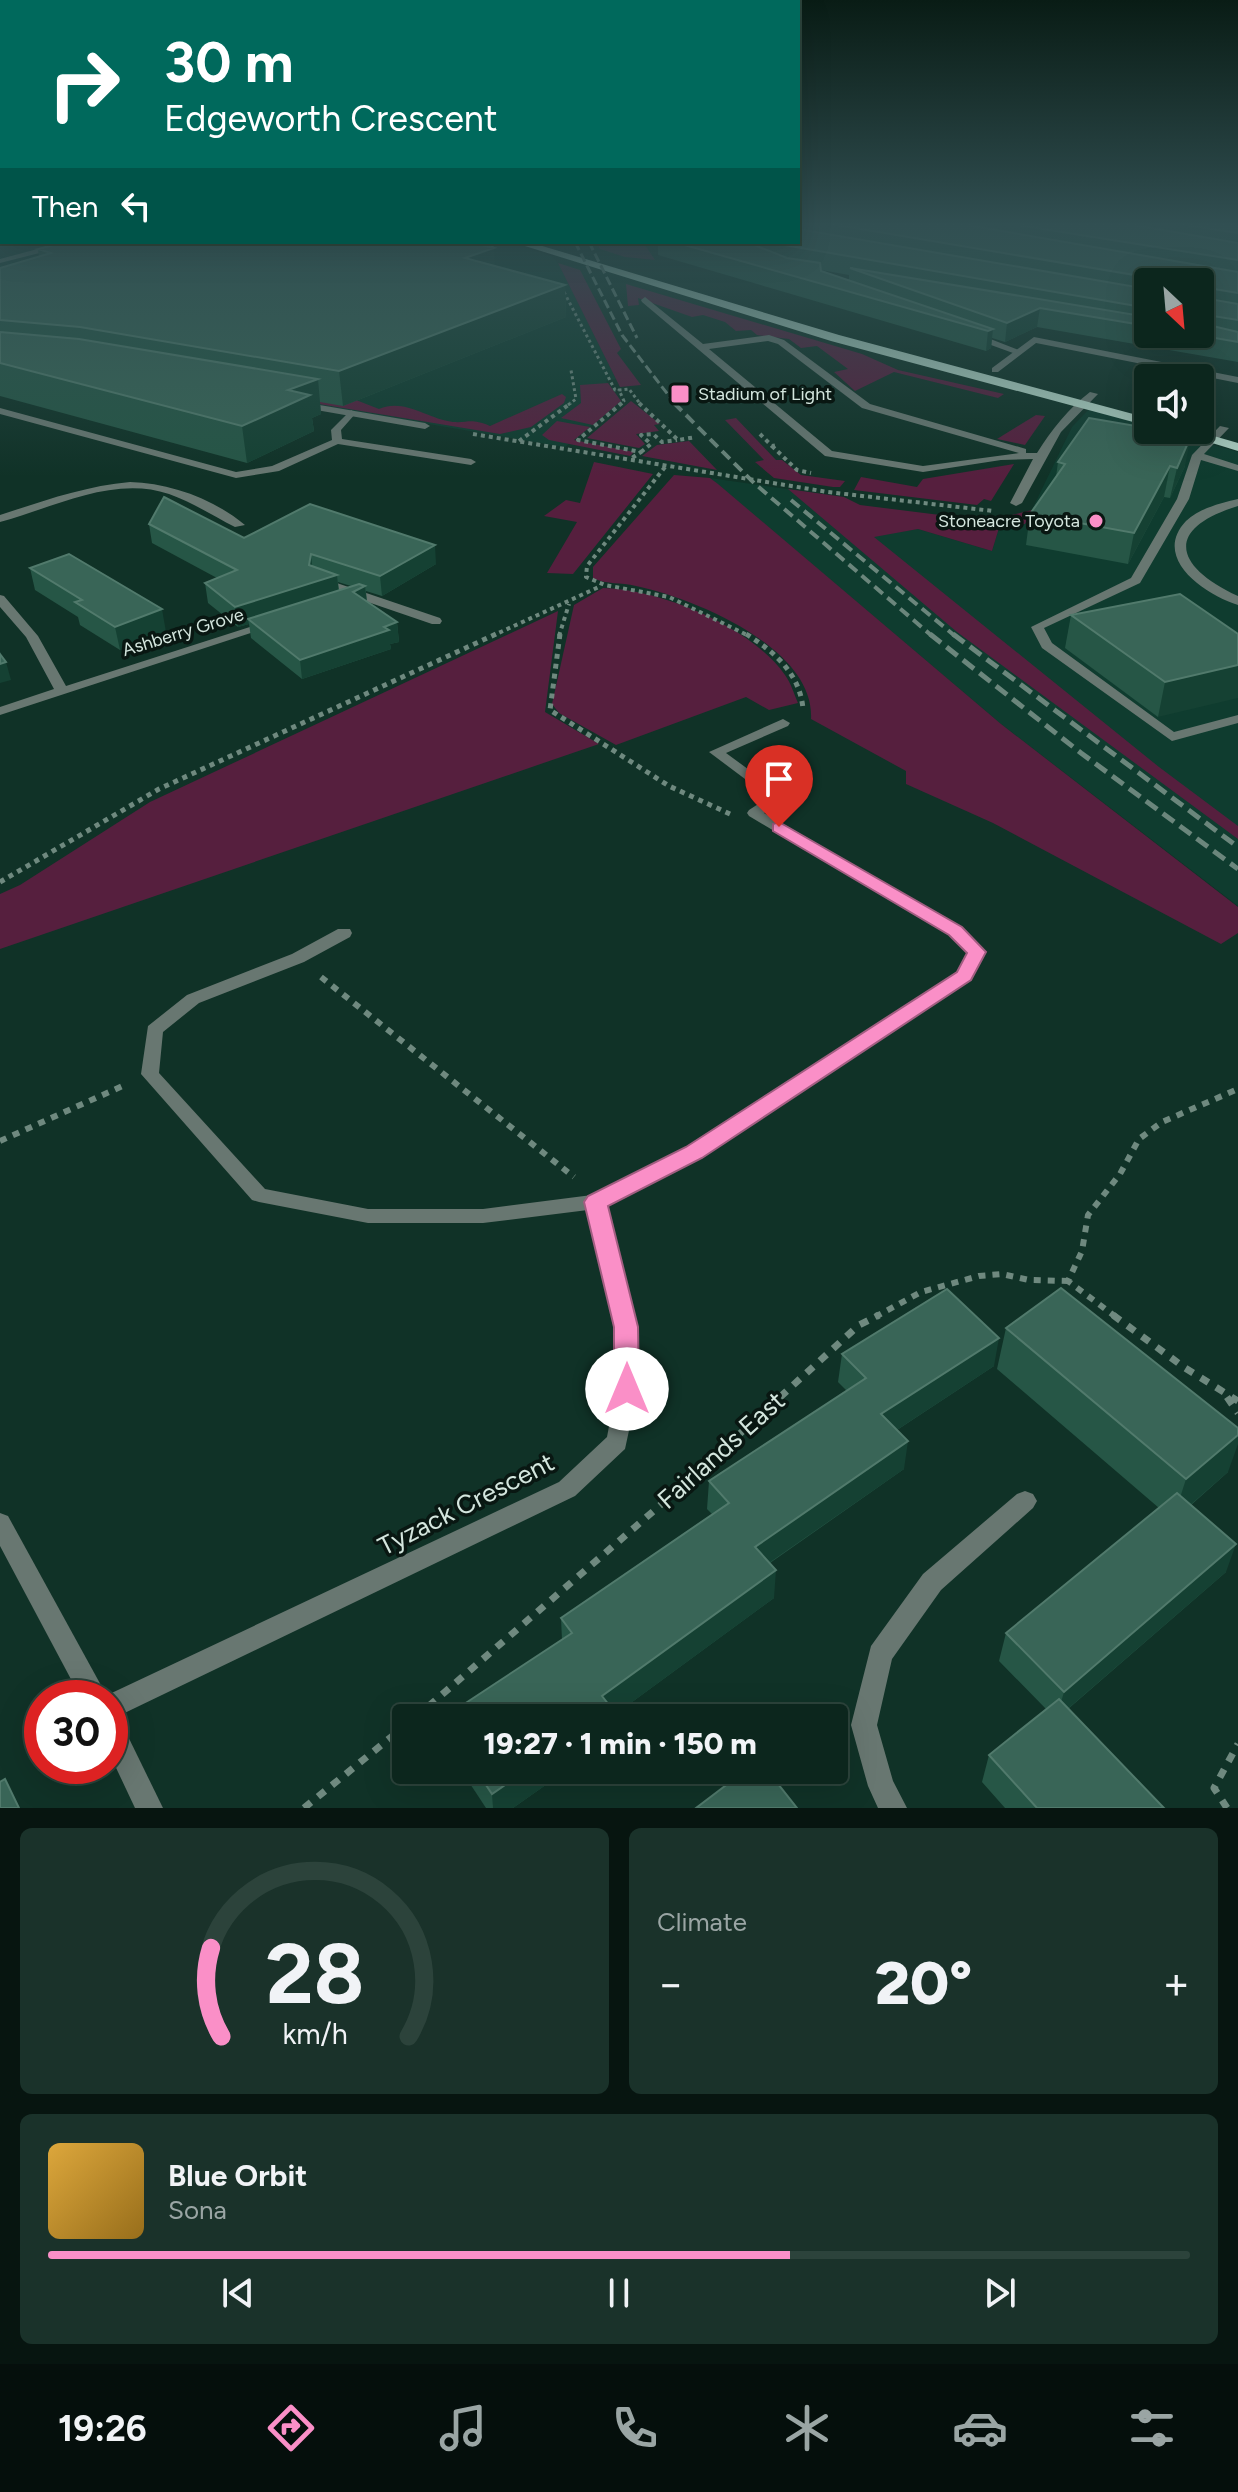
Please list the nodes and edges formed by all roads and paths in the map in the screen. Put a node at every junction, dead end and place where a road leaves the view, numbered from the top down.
1 (572, 308) edge
2 (655, 308) edge
3 (747, 308) edge
4 (768, 308) edge
5 (957, 330) edge
6 (700, 347) junction
7 (1016, 351) junction
8 (571, 370) dead end
9 (995, 370) junction
10 (1238, 380) edge
11 (619, 390) junction
12 (1093, 394) junction
13 (288, 403) edge
14 (1079, 404) junction
15 (1134, 404) edge
16 (0, 411) edge
17 (351, 413) junction
18 (1134, 418) edge
19 (425, 426) joint
20 (696, 437) dead end
21 (678, 440) junction
22 (1214, 440) edge
23 (337, 441) junction
24 (519, 441) junction
25 (1207, 444) edge
26 (1238, 447) edge
27 (641, 452) junction
28 (1197, 455) junction
29 (1039, 456) junction
30 (628, 461) junction
31 (471, 462) dead end
32 (665, 467) junction
33 (1238, 468) edge
34 (1238, 502) edge
35 (1016, 503) joint
36 (0, 519) edge
37 (239, 525) dead end
38 (318, 580) edge
39 (601, 586) junction
40 (362, 595) junction
41 (1097, 598) junction
42 (0, 599) edge
43 (1238, 601) edge
44 (569, 603) junction
45 (332, 605) edge
46 (1126, 605) edge
47 (287, 619) edge
48 (436, 621) dead end
49 (61, 689) junction
50 (0, 711) edge
51 (1238, 719) edge
52 (783, 723) joint
53 (754, 813) junction
54 (0, 882) edge
55 (344, 933) dead end
56 (298, 958) junction
57 (150, 1074) junction
58 (1238, 1089) edge
59 (0, 1141) edge
60 (596, 1202) junction
61 (1068, 1281) junction
62 (1226, 1396) junction
63 (1238, 1401) edge
64 (1238, 1413) edge
65 (1025, 1501) dead end
66 (0, 1523) edge
67 (85, 1680) edge
68 (128, 1698) edge
69 (431, 1704) edge
70 (392, 1736) edge
71 (1238, 1744) edge
72 (128, 1764) edge
73 (149, 1808) edge
74 (304, 1808) edge
75 (893, 1808) edge
76 (1227, 1808) edge

1 - 11 path
2 - 6 street
3 - 14 highway
4 - 9 highway
5 - 7 street
6 - 29 street
6 - 29 street
7 - 9 street
7 - 10 street
8 - 24 path
9 - 12 highway
11 - 21 path
11 - 27 path
12 - 14 street
12 - 15 highway
13 - 17 street
14 - 18 highway
14 - 29 street
16 - 23 street
17 - 19 street
17 - 23 street
19 - 24 path
20 - 21 path
21 - 27 path
22 - 26 highway
23 - 31 street
24 - 30 path
25 - 28 street
27 - 30 path
28 - 33 street
28 - 41 street
29 - 35 street
30 - 32 path
32 - 35 path
32 - 39 path
34 - 43 street
36 - 37 street
38 - 40 street
39 - 44 path
39 - 52 path
40 - 45 street
40 - 48 street
41 - 46 street
41 - 51 street
42 - 49 street
44 - 53 path
44 - 54 path
47 - 49 street, Ashberry Grove
49 - 50 street, Ashberry Grove
52 - 53 street
53 - 60 street
55 - 56 street
56 - 57 street
56 - 60 path
57 - 59 path
57 - 60 street
58 - 61 path
60 - 68 street, Tyzack Crescent
61 - 62 path
61 - 69 path, Fairlands East
62 - 63 path
62 - 64 path
65 - 75 street
66 - 67 street
70 - 74 path
71 - 76 path
72 - 73 street

